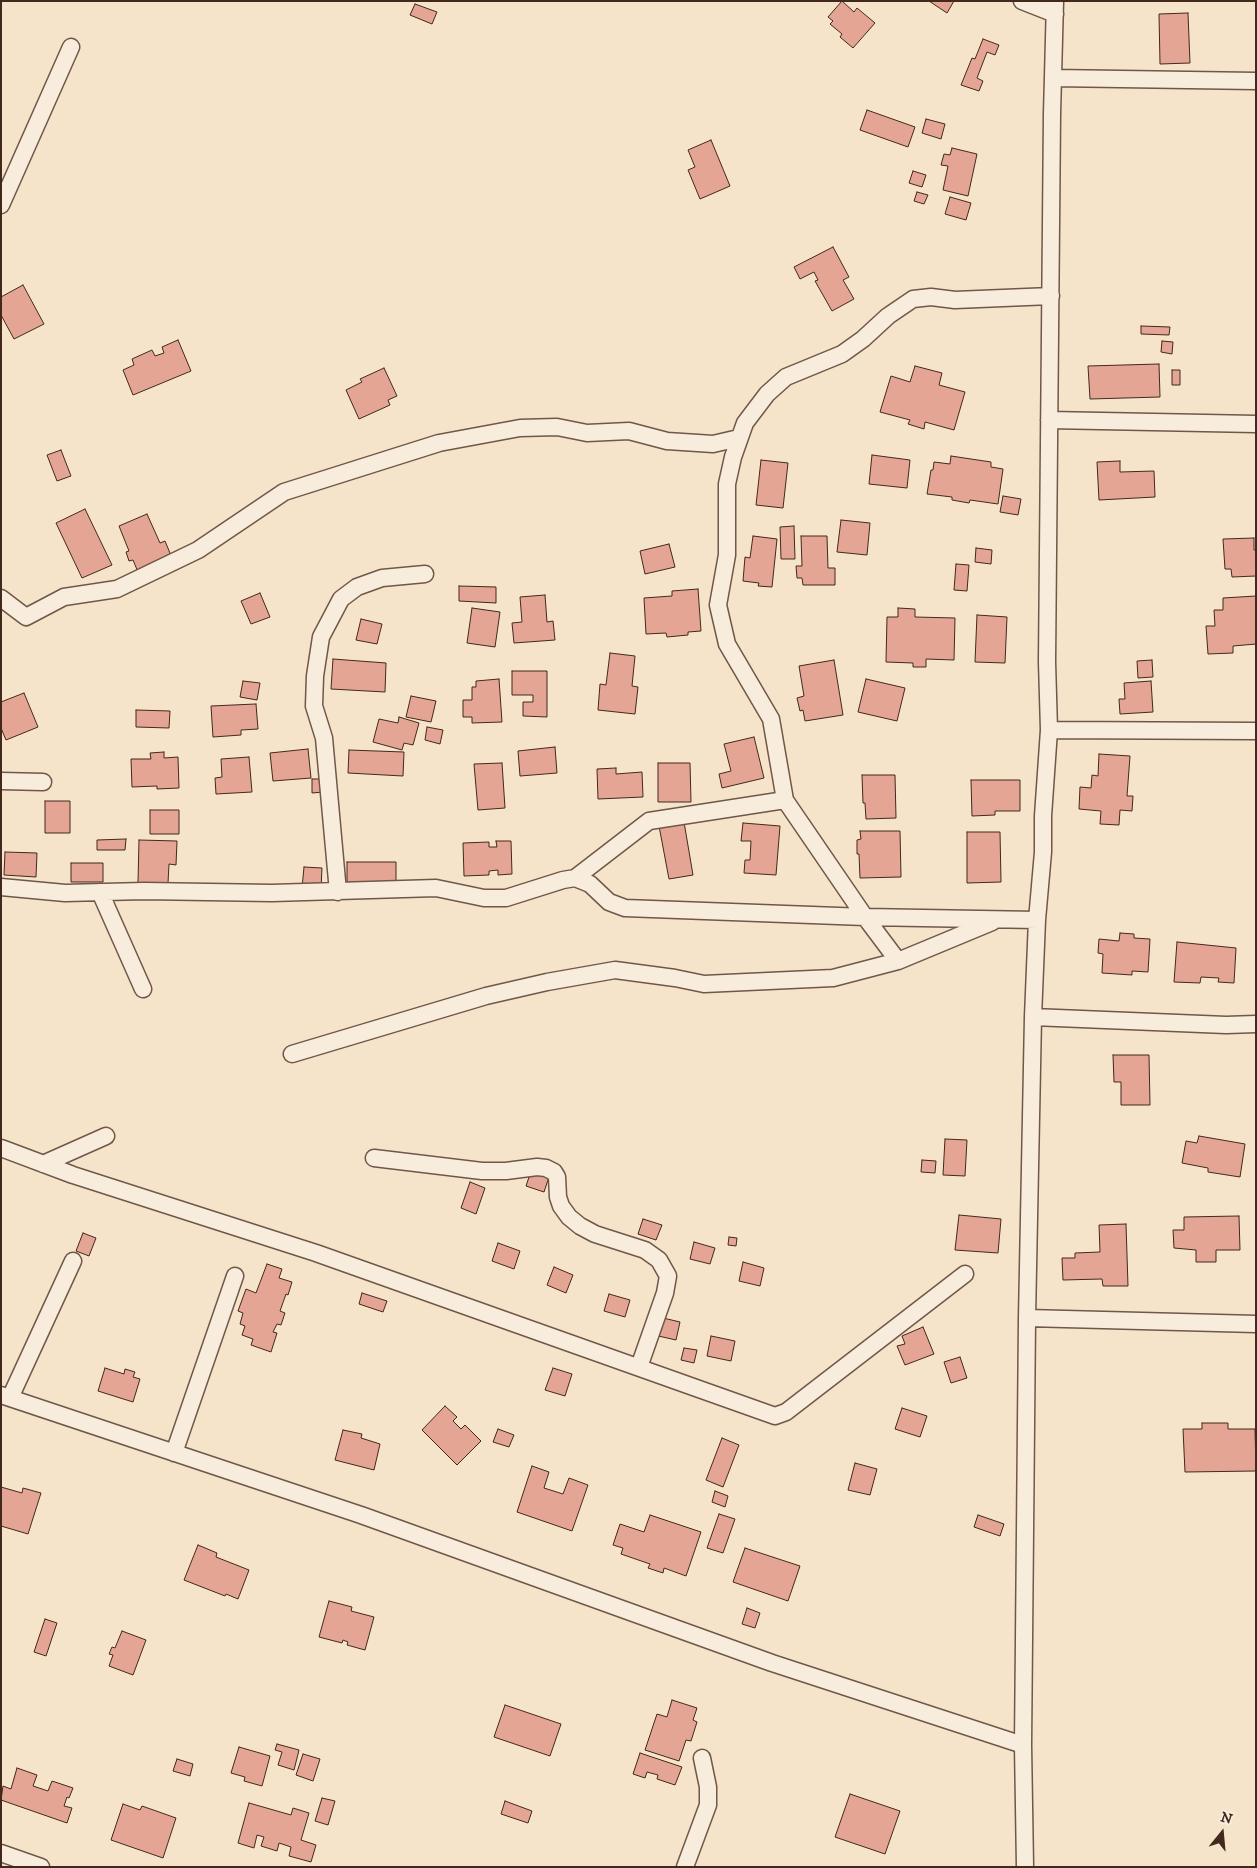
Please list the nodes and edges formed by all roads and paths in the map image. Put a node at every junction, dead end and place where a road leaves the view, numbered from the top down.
1 (1022, 1) edge
2 (1055, 8) edge
3 (71, 47) dead end
4 (1053, 78) junction
5 (1256, 81) edge
6 (1, 205) edge
7 (1050, 296) junction
8 (1049, 420) junction
9 (1256, 424) edge
10 (739, 438) junction
11 (425, 574) dead end
12 (1, 598) edge
13 (1049, 730) junction
14 (1256, 731) edge
15 (1, 781) edge
16 (43, 782) dead end
17 (785, 800) junction
18 (575, 878) junction
19 (1, 886) edge
20 (100, 892) junction
21 (338, 892) junction
22 (865, 917) junction
23 (998, 919) junction
24 (1037, 920) junction
25 (898, 961) junction
26 (143, 990) dead end
27 (1033, 1017) junction
28 (1256, 1024) edge
29 (292, 1054) dead end
30 (106, 1136) dead end
31 (1, 1148) edge
32 (374, 1158) dead end
33 (43, 1164) junction
34 (73, 1261) dead end
35 (965, 1274) dead end
36 (235, 1276) dead end
37 (1027, 1318) junction
38 (1256, 1324) edge
39 (639, 1368) junction
40 (6, 1396) edge
41 (174, 1453) junction
42 (1023, 1745) junction
43 (702, 1758) dead end
44 (1, 1853) edge
45 (41, 1867) edge
46 (685, 1867) edge
47 (1025, 1867) edge

1 - 2 street
2 - 4 street
3 - 6 street
4 - 5 street
4 - 7 street
7 - 8 street
7 - 10 street
8 - 9 street
8 - 13 street
10 - 12 street
10 - 17 street
11 - 21 street
13 - 14 street
13 - 24 street
15 - 16 street
17 - 18 street
17 - 22 street
18 - 21 street
18 - 22 street
19 - 20 street
20 - 21 street
20 - 26 street
22 - 23 street
22 - 25 street
23 - 24 street
23 - 25 street
24 - 27 street
25 - 29 street
27 - 28 street
27 - 37 street
30 - 33 street
31 - 33 street
32 - 39 street
33 - 39 street
34 - 40 street
35 - 39 street
36 - 41 street
37 - 38 street
37 - 42 street
40 - 41 street
41 - 42 street
42 - 47 street
43 - 46 street
44 - 45 street

